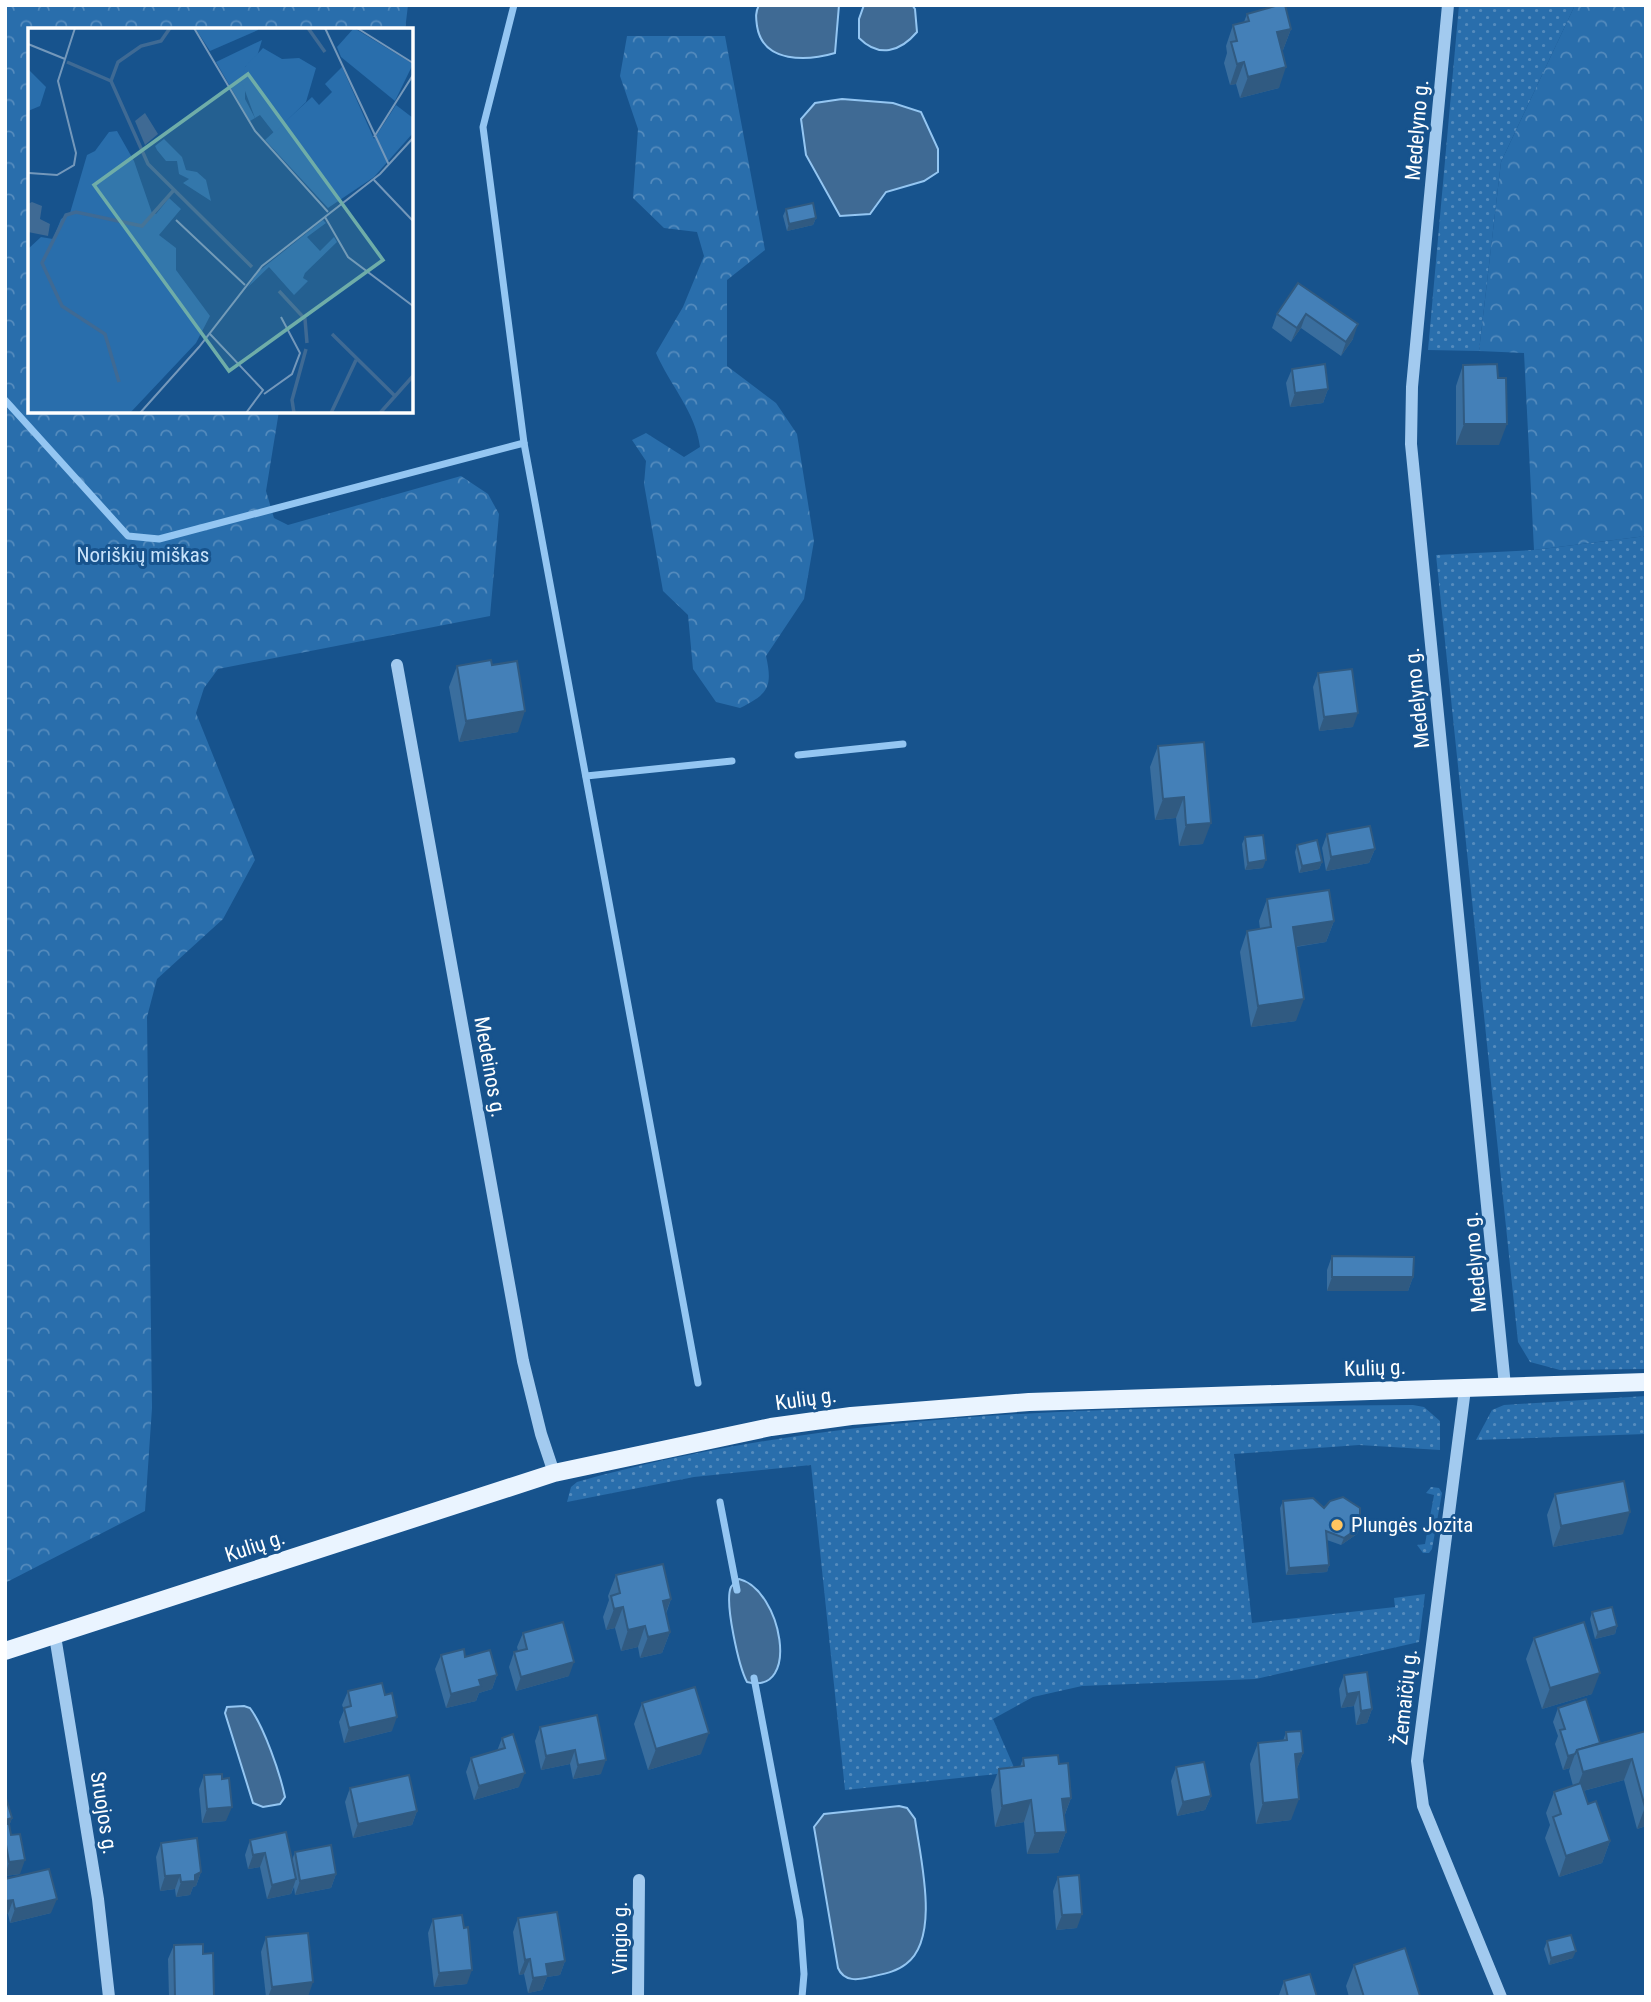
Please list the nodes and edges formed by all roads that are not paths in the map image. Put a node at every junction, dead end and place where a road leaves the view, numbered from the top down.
1 (1448, 5) edge
2 (397, 665) dead end
3 (1646, 1382) edge
4 (1505, 1386) junction
5 (1465, 1389) junction
6 (554, 1473) junction
7 (55, 1636) junction
8 (5, 1651) edge
9 (639, 1880) dead end
10 (109, 1997) edge
11 (638, 1997) edge
12 (1501, 1997) edge

1 - 4 street, Medelyno g.
2 - 6 street, Medeinos g.
3 - 4 main road, Kulių g.
4 - 5 main road, Kulių g.
5 - 6 main road, Kulių g.
5 - 12 street, Žemaičių g.
6 - 7 main road, Kulių g.
7 - 8 main road, Kulių g.
7 - 10 street, Sruojos g.
9 - 11 street, Vingio g.

